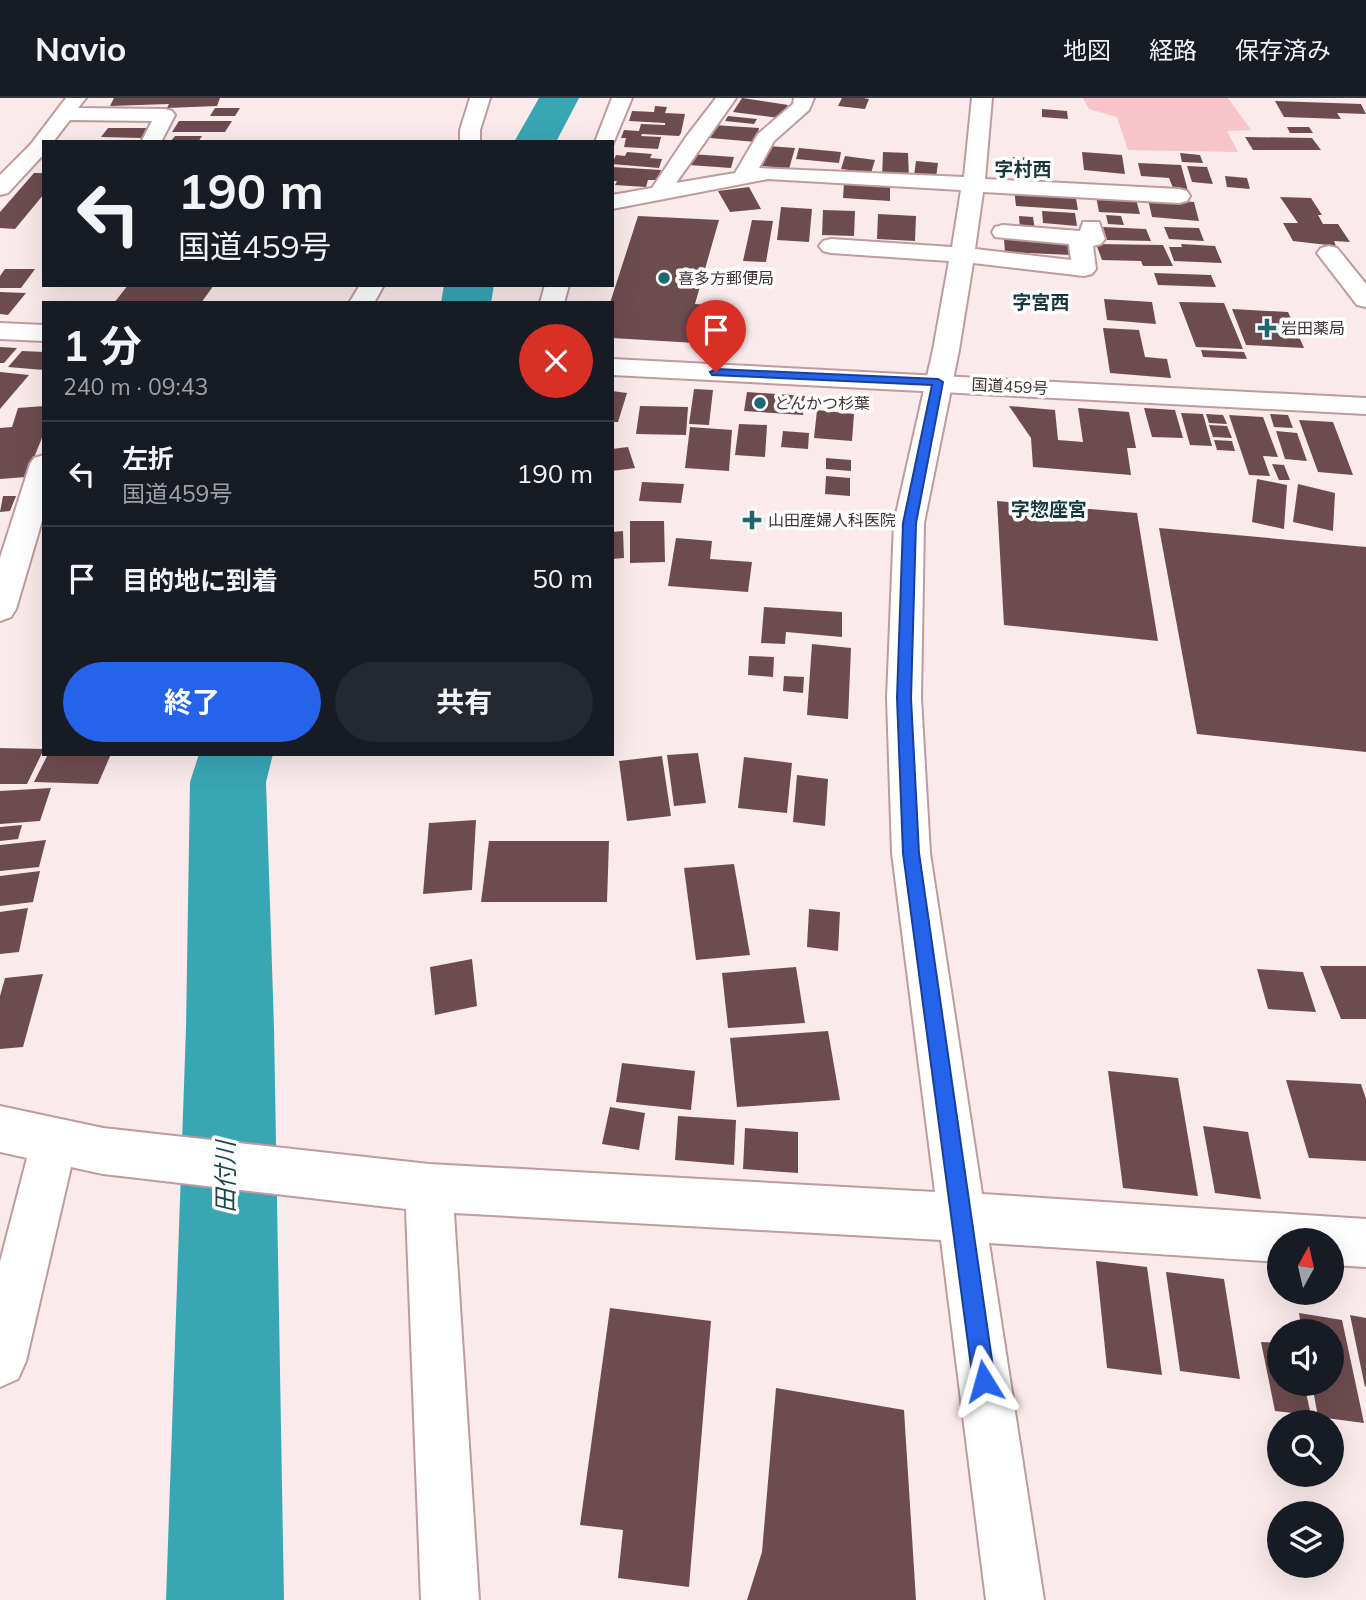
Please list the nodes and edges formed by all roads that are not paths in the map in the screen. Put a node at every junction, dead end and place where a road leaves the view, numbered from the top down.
1 (480, 98) edge
2 (622, 98) edge
3 (726, 98) edge
4 (804, 98) edge
5 (982, 98) edge
6 (70, 106) edge
7 (44, 140) edge
8 (152, 140) edge
9 (470, 140) edge
10 (606, 140) edge
11 (42, 143) edge
12 (38, 148) junction
13 (13, 149) dead end
14 (744, 176) junction
15 (974, 183) junction
16 (0, 188) edge
17 (1085, 190) junction
18 (660, 192) junction
19 (1179, 196) dead end
20 (614, 202) edge
21 (1003, 232) dead end
22 (1080, 238) junction
23 (831, 246) dead end
24 (1329, 253) dead end
25 (962, 255) junction
26 (1366, 300) edge
27 (0, 331) edge
28 (42, 333) edge
29 (614, 367) edge
30 (938, 382) junction
31 (1366, 405) edge
32 (42, 471) edge
33 (0, 609) edge
34 (0, 1129) edge
35 (54, 1142) junction
36 (429, 1188) junction
37 (961, 1217) junction
38 (1267, 1237) edge
39 (1344, 1242) edge
40 (1366, 1243) edge
41 (0, 1361) edge
42 (450, 1600) edge
43 (1015, 1600) edge

1 - 9 main road
2 - 10 main road
3 - 18 main road
4 - 14 main road
5 - 15 main road
6 - 7 main road
6 - 8 main road
11 - 12 main road
12 - 13 main road
12 - 16 main road
14 - 15 main road
14 - 18 main road
15 - 17 main road
15 - 25 main road
17 - 19 main road
17 - 22 main road
18 - 20 main road
21 - 22 main road
22 - 25 main road
23 - 25 main road
24 - 26 main road
25 - 30 main road
27 - 28 main road
29 - 30 main road, 国道459号
30 - 31 main road, 国道459号
30 - 37 main road
32 - 33 main road
34 - 35 main road
35 - 36 main road
35 - 41 main road
36 - 37 main road
36 - 42 main road
37 - 38 main road
37 - 43 main road
39 - 40 main road

